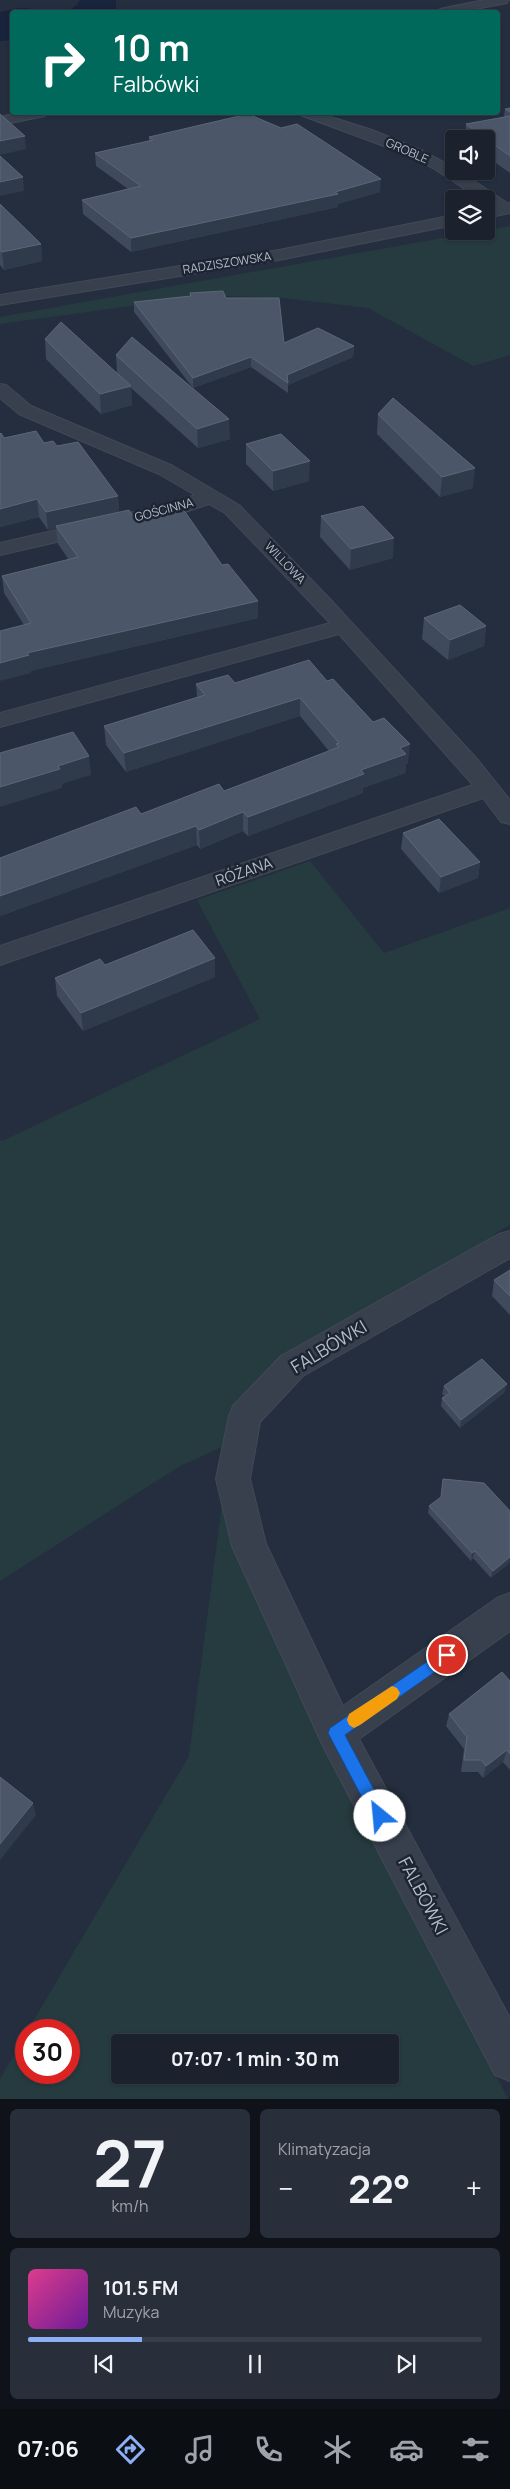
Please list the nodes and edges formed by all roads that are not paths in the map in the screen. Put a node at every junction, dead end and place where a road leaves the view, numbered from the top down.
1 (503, 0) edge
2 (454, 10) edge
3 (30, 115) edge
4 (309, 115) edge
5 (0, 121) edge
6 (508, 208) edge
7 (495, 211) edge
8 (445, 222) edge
9 (0, 300) edge
10 (0, 389) edge
11 (211, 496) junction
12 (0, 549) edge
13 (344, 626) junction
14 (0, 720) edge
15 (488, 788) junction
16 (510, 816) edge
17 (0, 956) edge
18 (510, 1243) edge
19 (510, 1610) edge
20 (336, 1733) junction
21 (510, 2060) edge

1 - 2 street
3 - 5 street
4 - 6 street, GROBLE
6 - 7 street
8 - 9 street, RADZISZOWSKA
10 - 11 street, WILLOWA
11 - 12 street, GOŚCINNA
11 - 13 street, WILLOWA
13 - 14 street
13 - 15 street, WILLOWA
15 - 16 street, WILLOWA
15 - 17 street, RÓŻANA
18 - 20 street, FALBÓWKI
19 - 20 street
20 - 21 street, FALBÓWKI

